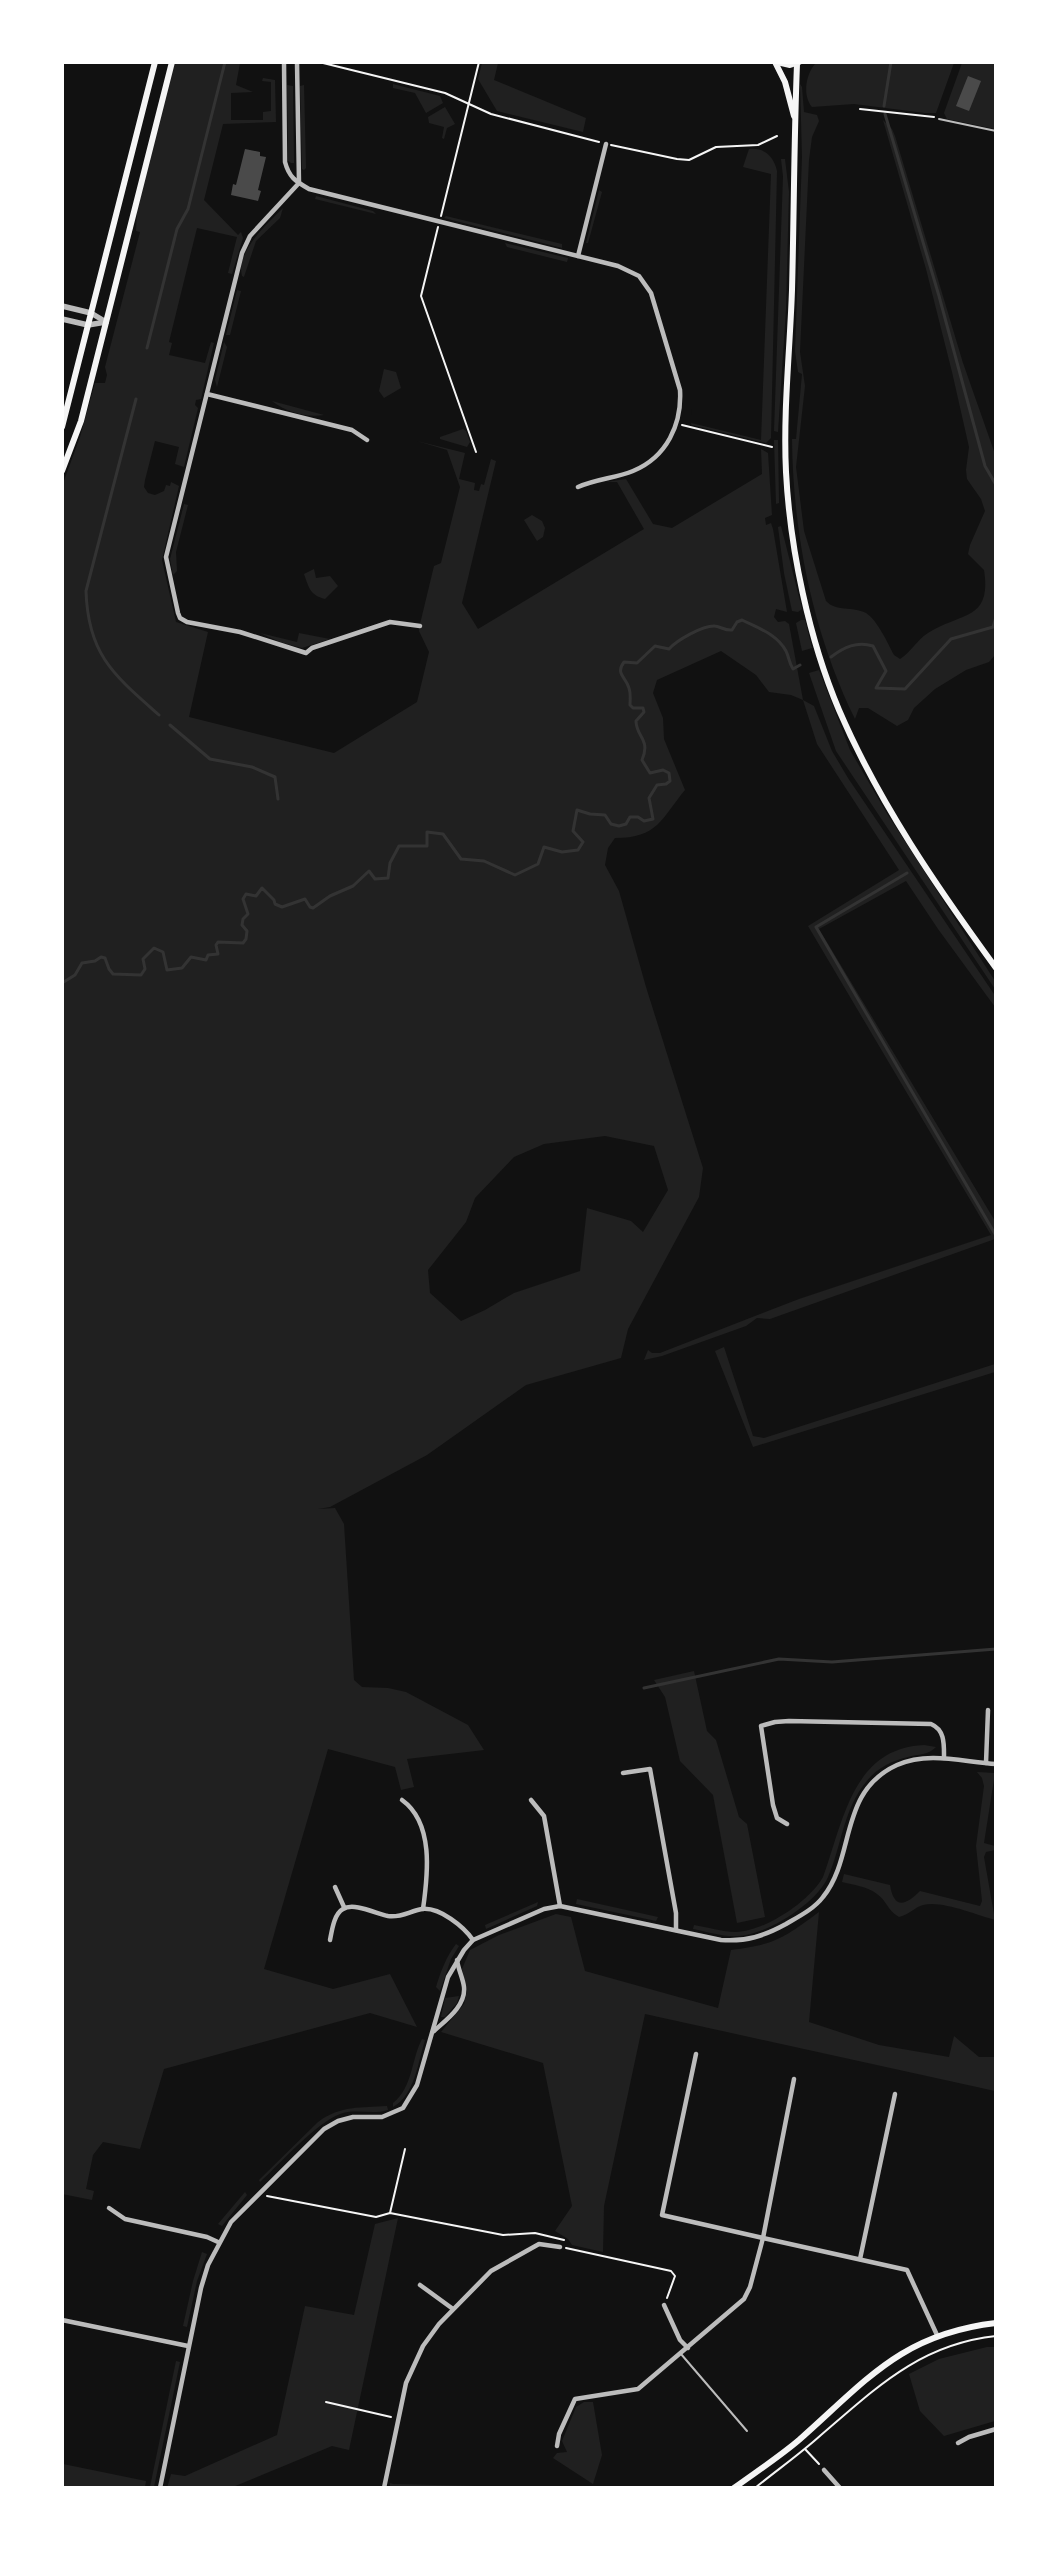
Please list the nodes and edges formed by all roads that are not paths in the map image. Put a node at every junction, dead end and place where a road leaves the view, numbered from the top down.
1 (155, 62) edge
2 (172, 62) edge
3 (284, 62) edge
4 (297, 62) edge
5 (776, 62) edge
6 (798, 63) edge
7 (794, 116) junction
8 (939, 119) road end
9 (996, 131) edge
10 (606, 144) road end
11 (299, 183) junction
12 (578, 256) junction
13 (62, 306) edge
14 (92, 313) junction
15 (62, 319) edge
16 (106, 322) junction
17 (88, 326) junction
18 (207, 394) junction
19 (62, 427) edge
20 (368, 440) dead end
21 (62, 471) edge
22 (578, 487) dead end
23 (420, 626) dead end
24 (996, 968) edge
25 (988, 1710) dead end
26 (944, 1758) junction
27 (986, 1763) junction
28 (996, 1764) edge
29 (624, 1773) dead end
30 (402, 1800) dead end
31 (531, 1800) dead end
32 (787, 1824) dead end
33 (334, 1887) dead end
34 (560, 1906) junction
35 (344, 1908) junction
36 (423, 1909) junction
37 (676, 1930) junction
38 (330, 1940) dead end
39 (473, 1940) junction
40 (457, 1960) junction
41 (434, 2032) junction
42 (696, 2054) dead end
43 (794, 2079) dead end
44 (895, 2094) dead end
45 (109, 2208) dead end
46 (763, 2238) junction
47 (218, 2242) junction
48 (560, 2246) road end
49 (860, 2259) junction
50 (420, 2285) dead end
51 (664, 2305) road end
52 (453, 2309) junction
53 (62, 2320) edge
54 (996, 2323) edge
55 (937, 2335) junction
56 (188, 2346) junction
57 (688, 2348) junction
58 (681, 2354) junction
59 (996, 2429) edge
60 (746, 2431) dead end
61 (958, 2443) dead end
62 (557, 2446) dead end
63 (824, 2470) road end
64 (160, 2488) edge
65 (384, 2488) edge
66 (734, 2488) edge
67 (840, 2488) edge

1 - 14 main road
2 - 16 main road
3 - 11 street
4 - 11 street
5 - 6 main road
5 - 7 main road
6 - 7 main road
7 - 24 main road
8 - 9 lane
10 - 12 street
11 - 12 street
11 - 18 street
12 - 22 street
13 - 14 street
14 - 16 street
14 - 17 main road
15 - 17 street
16 - 17 street
16 - 21 main road
17 - 19 main road
18 - 20 street
18 - 23 street
25 - 27 street
26 - 27 street
26 - 32 street
26 - 37 street
27 - 28 street
29 - 37 street
30 - 36 street
31 - 34 street
33 - 35 street
34 - 37 street
34 - 39 street
35 - 36 street
35 - 38 street
36 - 39 street
39 - 40 street
40 - 41 street
40 - 41 street
41 - 47 street
42 - 46 street
43 - 46 street
44 - 49 street
45 - 47 street
46 - 49 street
46 - 57 street
47 - 56 street
48 - 52 street
49 - 55 street
50 - 52 street
51 - 57 street
52 - 65 street
53 - 56 street
54 - 55 main road
55 - 66 main road
56 - 64 street
57 - 58 street
58 - 60 lane
58 - 62 street
59 - 61 street
63 - 67 street

